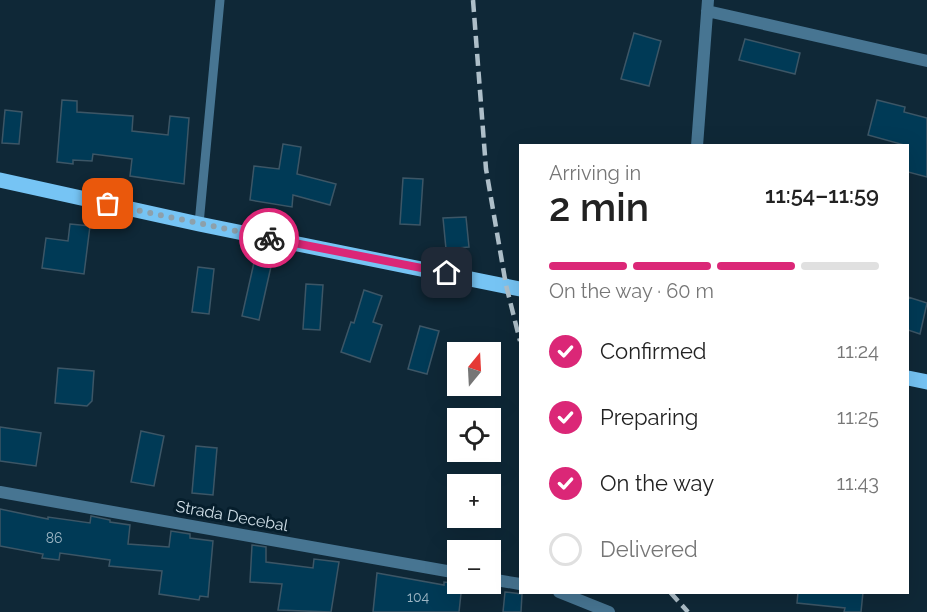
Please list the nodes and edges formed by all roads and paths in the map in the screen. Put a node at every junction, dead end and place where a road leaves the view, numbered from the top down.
1 (220, 0) edge
2 (708, 6) edge
3 (927, 61) edge
4 (697, 144) edge
5 (0, 180) edge
6 (200, 224) junction
7 (519, 289) edge
8 (909, 378) edge
9 (927, 382) edge
10 (0, 492) edge
11 (447, 571) edge
12 (501, 581) edge
13 (519, 584) edge
14 (564, 594) edge
15 (609, 612) edge

1 - 6 lane
2 - 3 street
2 - 4 street
5 - 6 main road
6 - 7 main road
8 - 9 main road
10 - 11 street, Strada Decebal
12 - 13 street
14 - 15 street

